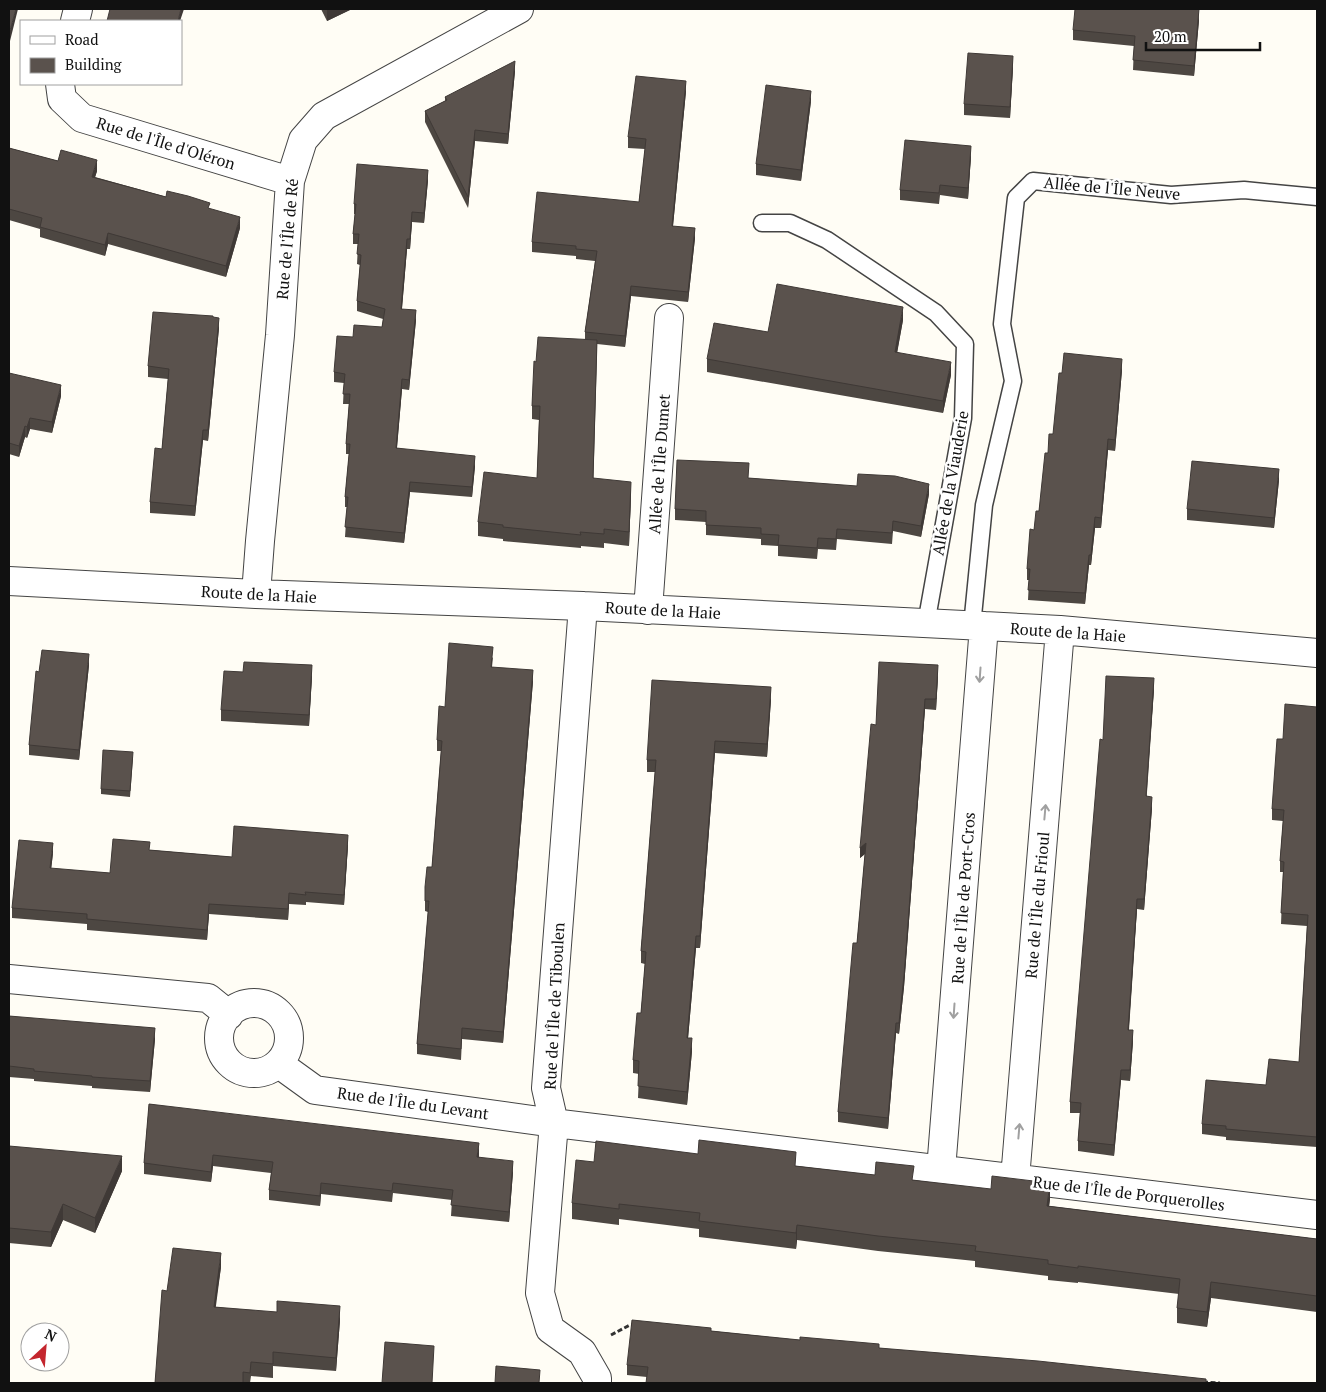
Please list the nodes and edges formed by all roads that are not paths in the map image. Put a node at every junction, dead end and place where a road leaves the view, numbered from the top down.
1 (519, 9) edge
2 (60, 85) edge
3 (290, 181) junction
4 (1317, 197) edge
5 (762, 223) dead end
6 (669, 318) dead end
7 (9, 581) edge
8 (256, 594) junction
9 (583, 606) junction
10 (648, 610) junction
11 (926, 624) junction
12 (978, 626) junction
13 (1060, 630) junction
14 (1317, 653) edge
15 (9, 979) edge
16 (229, 1015) junction
17 (279, 1064) junction
18 (554, 1123) junction
19 (942, 1170) junction
20 (1015, 1179) junction
21 (1317, 1215) edge
22 (597, 1383) edge

1 - 3 street, Rue de l'Île de Ré
2 - 3 street, Rue de l'Île d'Oléron
3 - 8 street, Rue de l'Île de Ré
4 - 12 lane, Allée de l'Île Neuve
5 - 11 lane, Allée de la Viauderie
6 - 10 street, Allée de l'Île Dumet
7 - 8 street, Route de la Haie
8 - 9 street, Route de la Haie
9 - 10 street, Route de la Haie
9 - 18 street, Rue de l'Île de Tiboulen
10 - 11 street, Route de la Haie
11 - 12 street, Route de la Haie
12 - 13 street, Route de la Haie
12 -> 19 street, Rue de l'Île de Port-Cros
13 - 14 street, Route de la Haie
20 -> 13 street, Rue de l'Île du Frioul
15 - 16 street
16 - 17 street
16 - 17 street
17 - 18 street, Rue de l'Île du Levant
18 - 19 street, Rue de l'Île de Porquerolles
18 - 22 street, Rue de l'Île de Tiboulen
19 - 20 street, Rue de l'Île de Porquerolles
20 - 21 street, Rue de l'Île de Porquerolles

